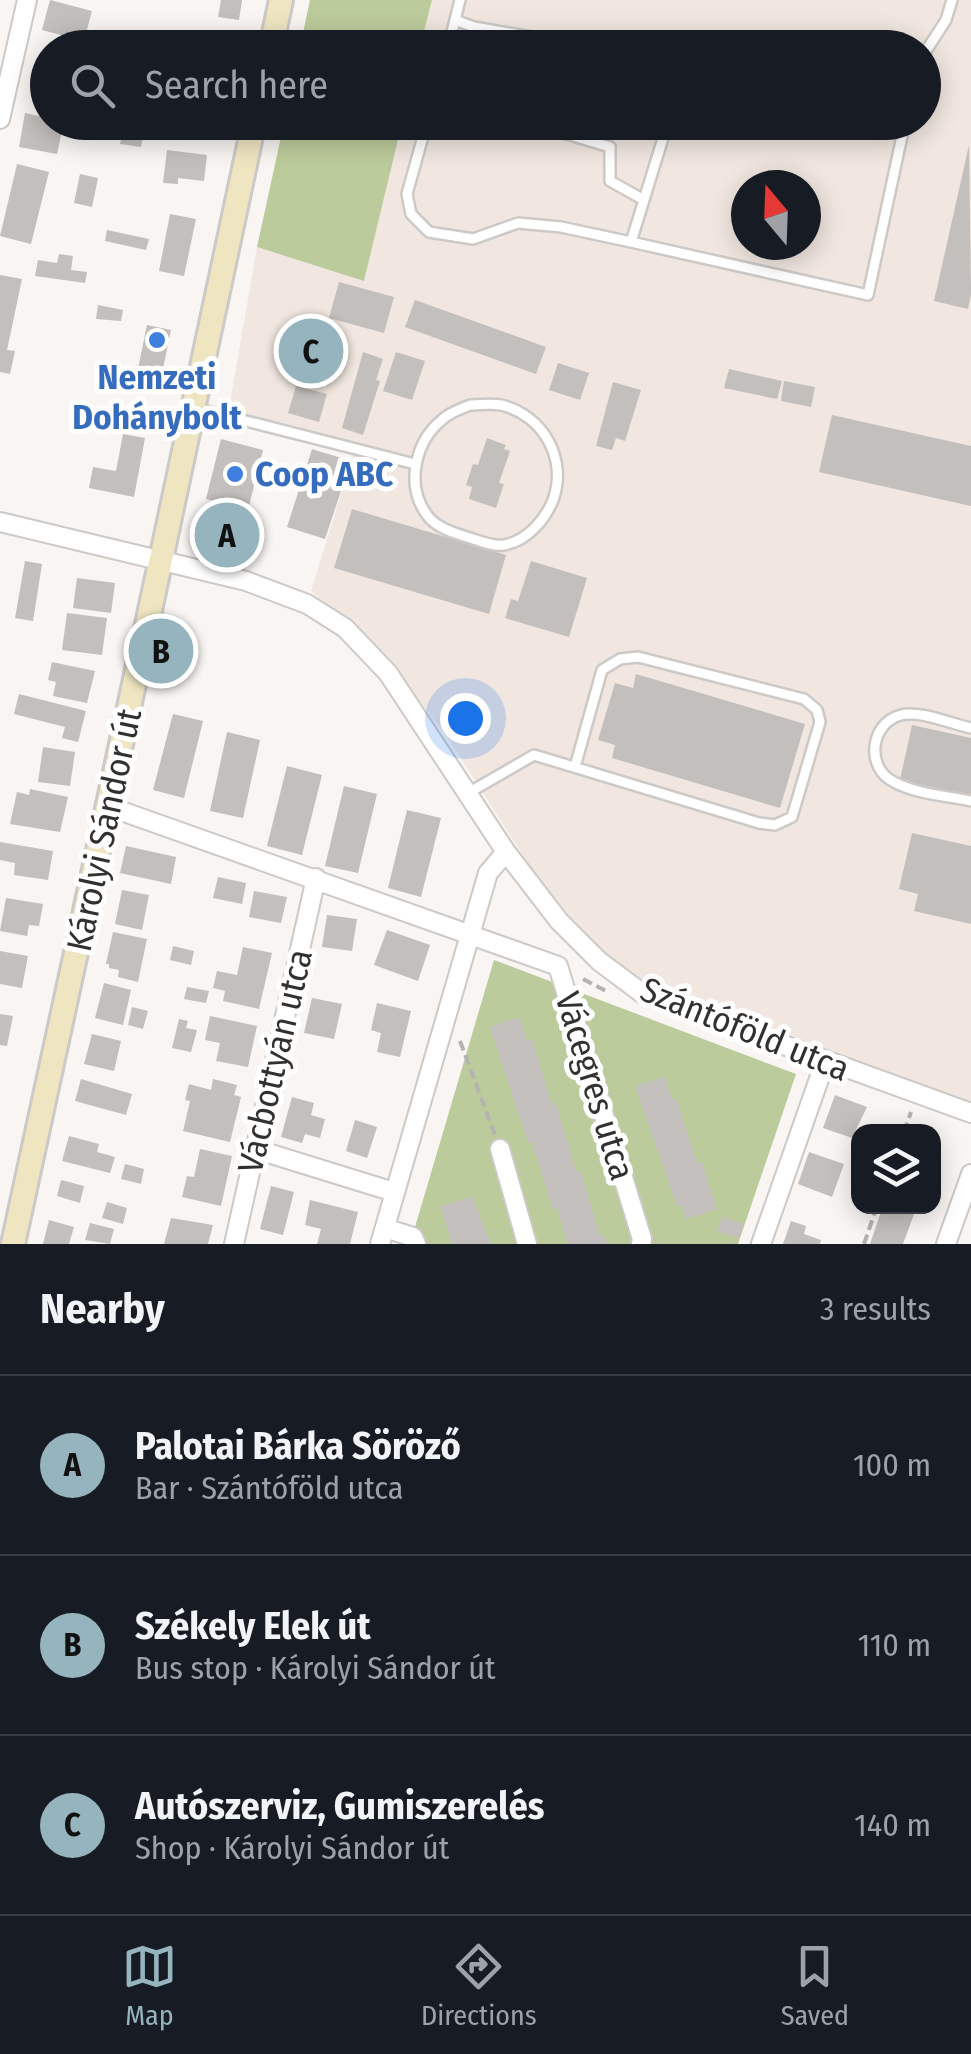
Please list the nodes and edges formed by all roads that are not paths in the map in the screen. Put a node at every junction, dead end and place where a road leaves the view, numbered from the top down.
1 (27, 0) edge
2 (281, 0) edge
3 (460, 0) edge
4 (952, 0) edge
5 (455, 20) junction
6 (275, 30) edge
7 (452, 30) edge
8 (499, 30) edge
9 (940, 30) edge
10 (0, 119) edge
11 (250, 140) edge
12 (422, 140) edge
13 (586, 140) edge
14 (662, 140) edge
15 (901, 140) edge
16 (644, 200) junction
17 (631, 242) junction
18 (193, 407) junction
19 (415, 464) junction
20 (0, 522) edge
21 (161, 560) junction
22 (971, 728) edge
23 (575, 767) junction
24 (468, 793) junction
25 (971, 801) edge
26 (110, 807) junction
27 (506, 852) junction
28 (316, 878) junction
29 (469, 933) junction
30 (825, 1062) junction
31 (971, 1113) edge
32 (500, 1148) road end
33 (255, 1149) junction
34 (971, 1174) edge
35 (394, 1192) junction
36 (382, 1236) edge
37 (642, 1242) edge
38 (13, 1244) edge
39 (234, 1244) edge
40 (416, 1244) edge
41 (527, 1244) edge
42 (761, 1244) edge
43 (946, 1244) edge

1 - 10 street
2 - 6 street
3 - 5 lane
4 - 9 lane
5 - 7 lane
5 - 8 lane
11 - 18 street, Károlyi Sándor út
12 - 17 lane
13 - 16 lane
14 - 16 lane
15 - 17 lane
16 - 17 lane
18 - 19 lane
18 - 21 street, Károlyi Sándor út
19 - 19 lane
20 - 21 street, Szántóföld utca
21 - 24 street, Szántóföld utca
21 - 26 street, Károlyi Sándor út
22 - 25 lane
23 - 23 lane
23 - 24 lane
24 - 27 street, Szántóföld utca
26 - 28 street
26 - 38 street, Károlyi Sándor út
27 - 29 street
27 - 30 street, Szántóföld utca
28 - 29 street
28 - 33 street, Vácbottyán utca
29 - 35 street
29 - 37 street, Vácegres utca
30 - 31 street, Szántóföld utca
30 - 42 street
32 - 41 street
33 - 35 street
33 - 39 street, Vácbottyán utca
34 - 43 street
35 - 36 street
36 - 40 street

